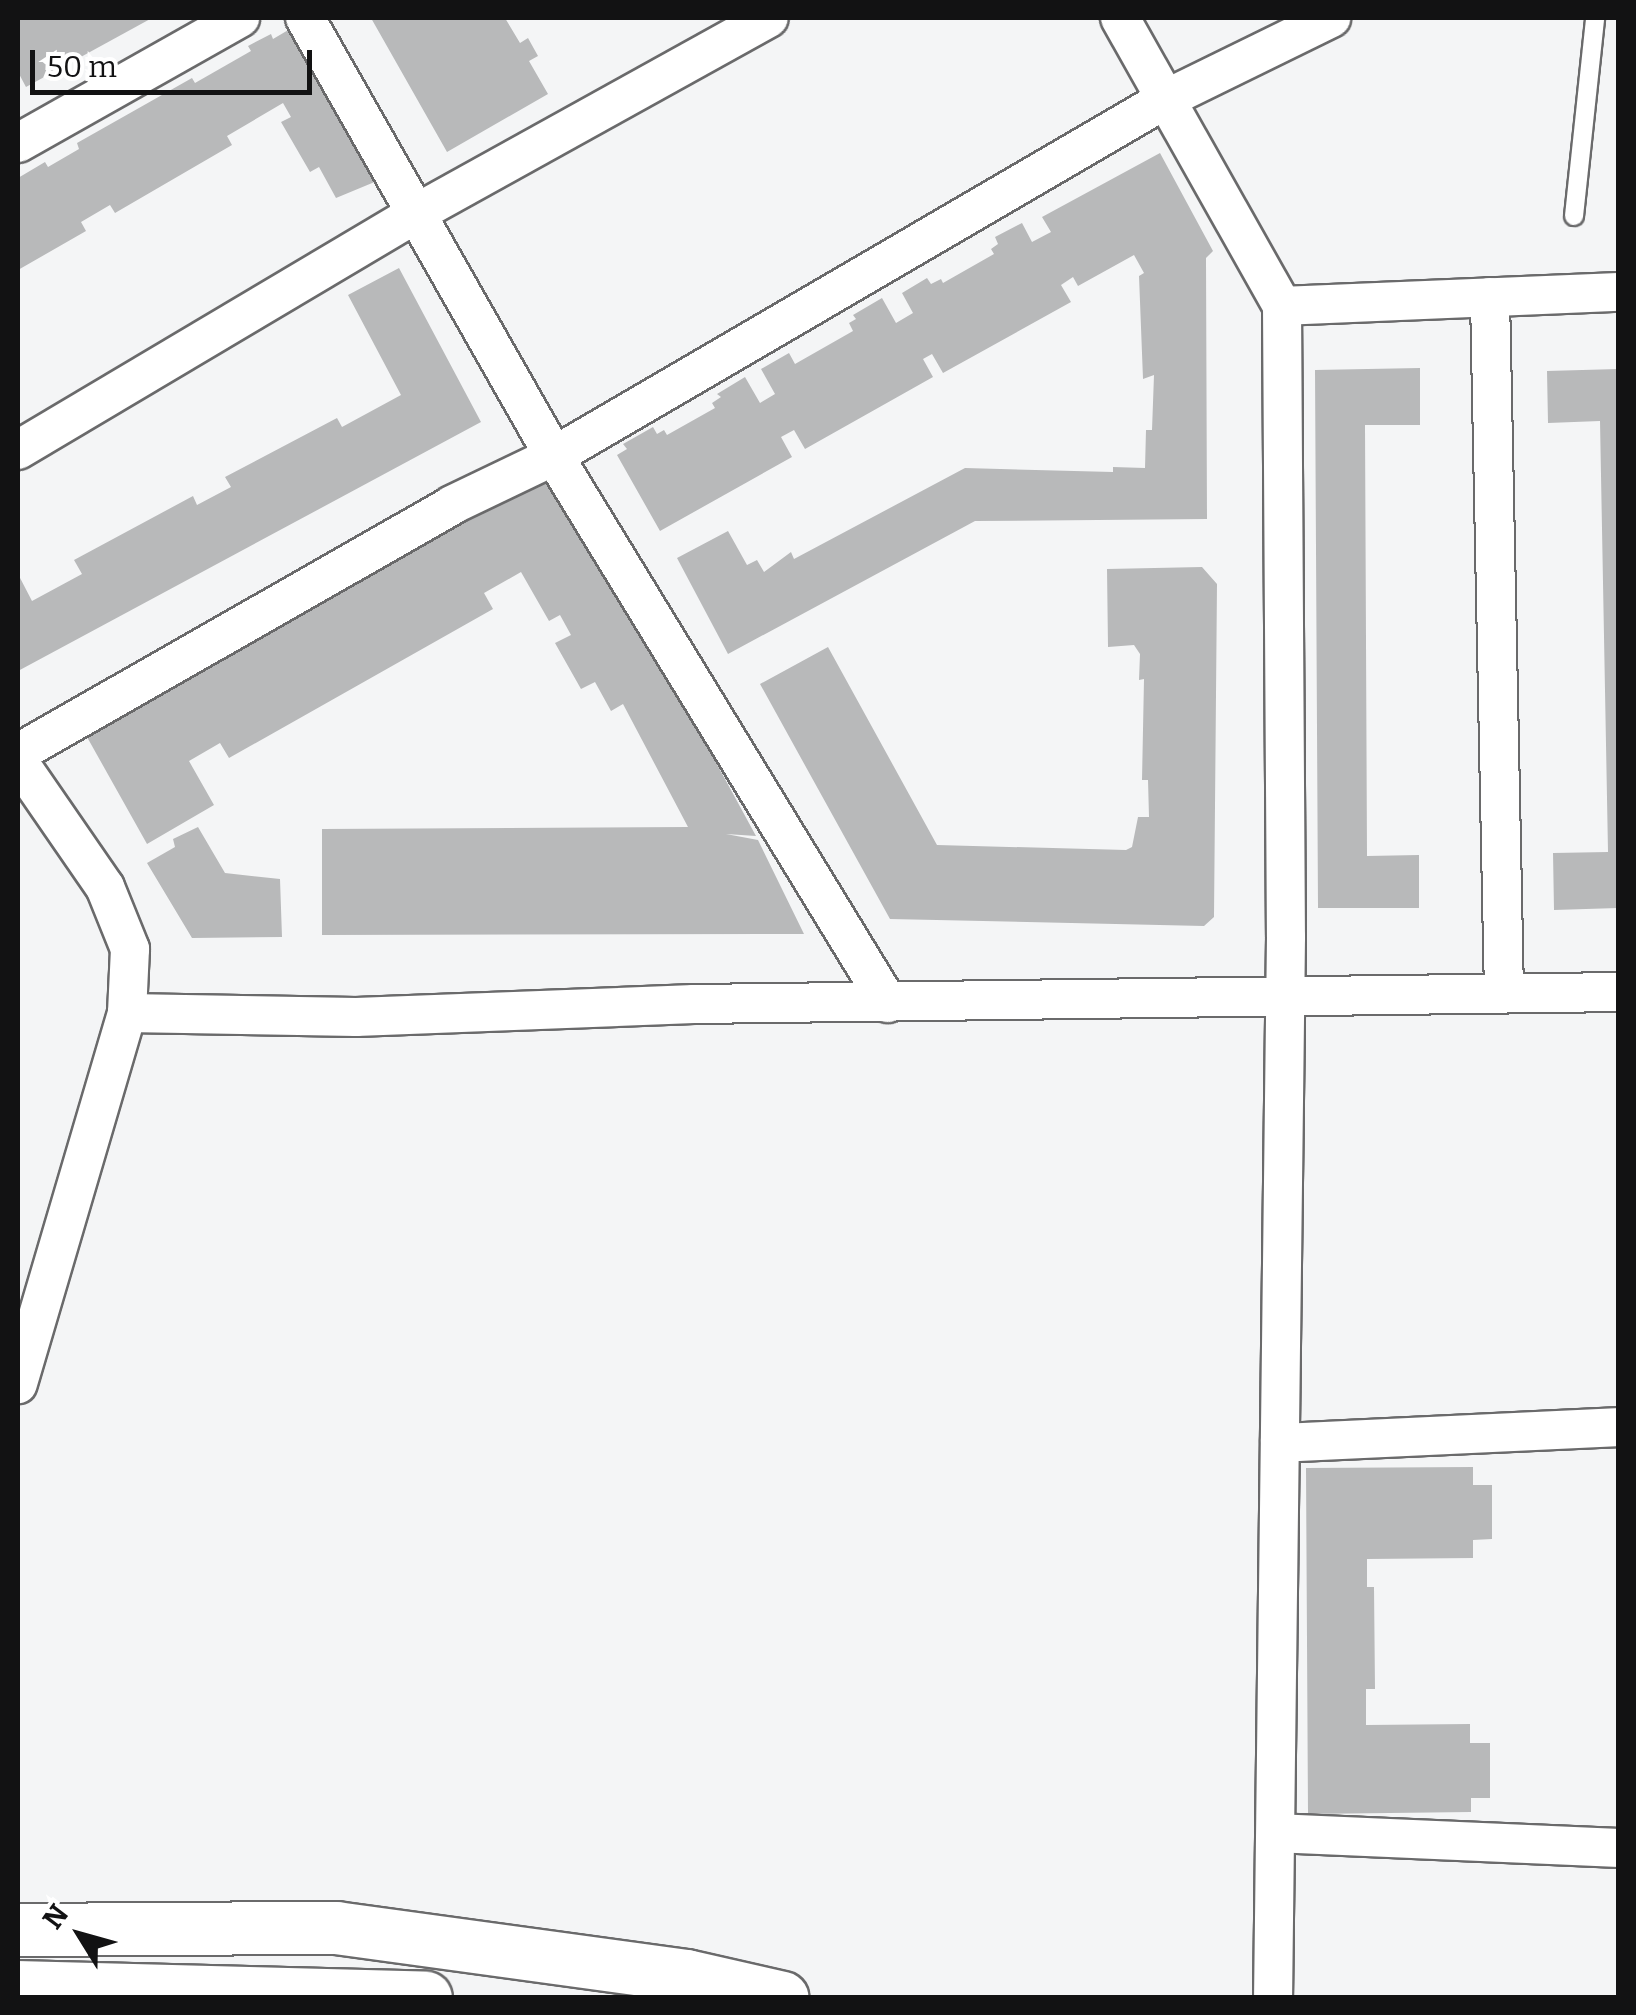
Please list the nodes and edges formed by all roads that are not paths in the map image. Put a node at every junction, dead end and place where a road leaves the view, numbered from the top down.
1 (240, 18) edge
2 (305, 18) edge
3 (768, 18) edge
4 (1120, 18) edge
5 (1331, 18) edge
6 (1596, 18) edge
7 (1166, 99) junction
8 (18, 143) edge
9 (417, 213) junction
10 (1574, 216) dead end
11 (1618, 292) edge
12 (1490, 298) junction
13 (1282, 306) junction
14 (18, 450) edge
15 (554, 456) junction
16 (18, 753) edge
17 (18, 761) edge
18 (1618, 992) edge
19 (1504, 993) junction
20 (1285, 998) junction
21 (888, 1002) junction
22 (126, 1014) junction
23 (18, 1384) edge
24 (1618, 1427) edge
25 (1280, 1443) junction
26 (1276, 1833) junction
27 (1618, 1848) edge
28 (18, 1930) edge
29 (18, 1988) edge
30 (426, 1998) edge
31 (784, 1998) edge
32 (1272, 1998) edge

1 - 8 street
2 - 9 street
3 - 9 street
4 - 7 street
5 - 7 street
6 - 10 lane
7 - 13 street
7 - 15 street
9 - 14 street
9 - 15 street
11 - 12 street
12 - 13 street
12 - 19 street
13 - 20 street
15 - 16 street
15 - 21 street
17 - 22 street
18 - 19 street
19 - 20 street
20 - 21 street
20 - 25 street
21 - 22 street
22 - 23 street
24 - 25 street
25 - 26 street
26 - 27 street
26 - 32 street
28 - 31 main road
29 - 30 main road

